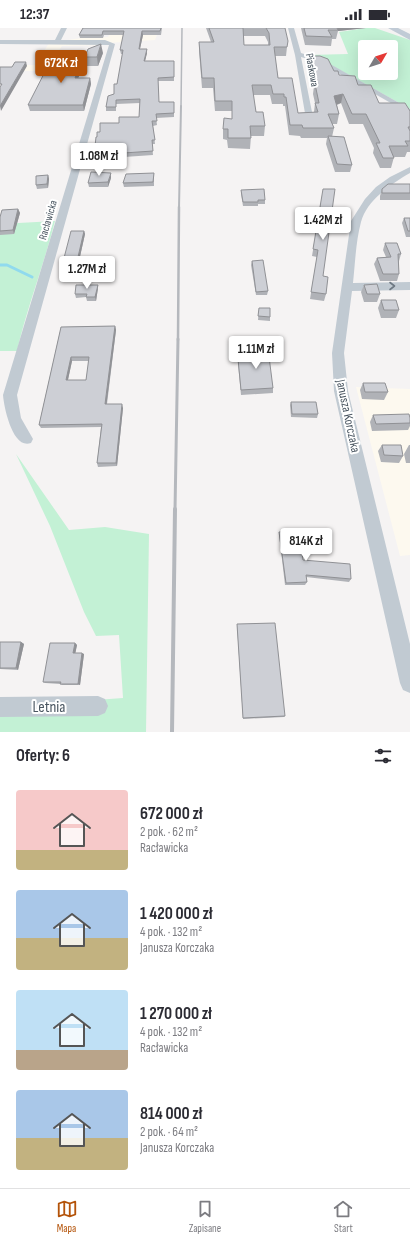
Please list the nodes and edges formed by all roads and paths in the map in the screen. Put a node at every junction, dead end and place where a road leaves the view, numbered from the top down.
1 (64, 28) edge
2 (291, 28) edge
3 (392, 28) edge
4 (410, 37) edge
5 (0, 42) edge
6 (57, 42) junction
7 (299, 57) junction
8 (410, 112) edge
9 (309, 117) edge
10 (409, 171) edge
11 (410, 286) edge
12 (346, 287) junction
13 (26, 439) dead end
14 (410, 682) edge
15 (98, 706) dead end
16 (0, 707) edge

1 - 6 street
2 - 7 street, Piaskowa
3 - 4 main road
5 - 6 street, Racławicka
6 - 13 street, Racławicka
7 - 8 street, Piaskowa
7 - 9 street, Piaskowa
10 - 12 street, Janusza Korczaka
12 -> 11 street
12 - 14 street, Janusza Korczaka
15 - 16 street, Letnia

